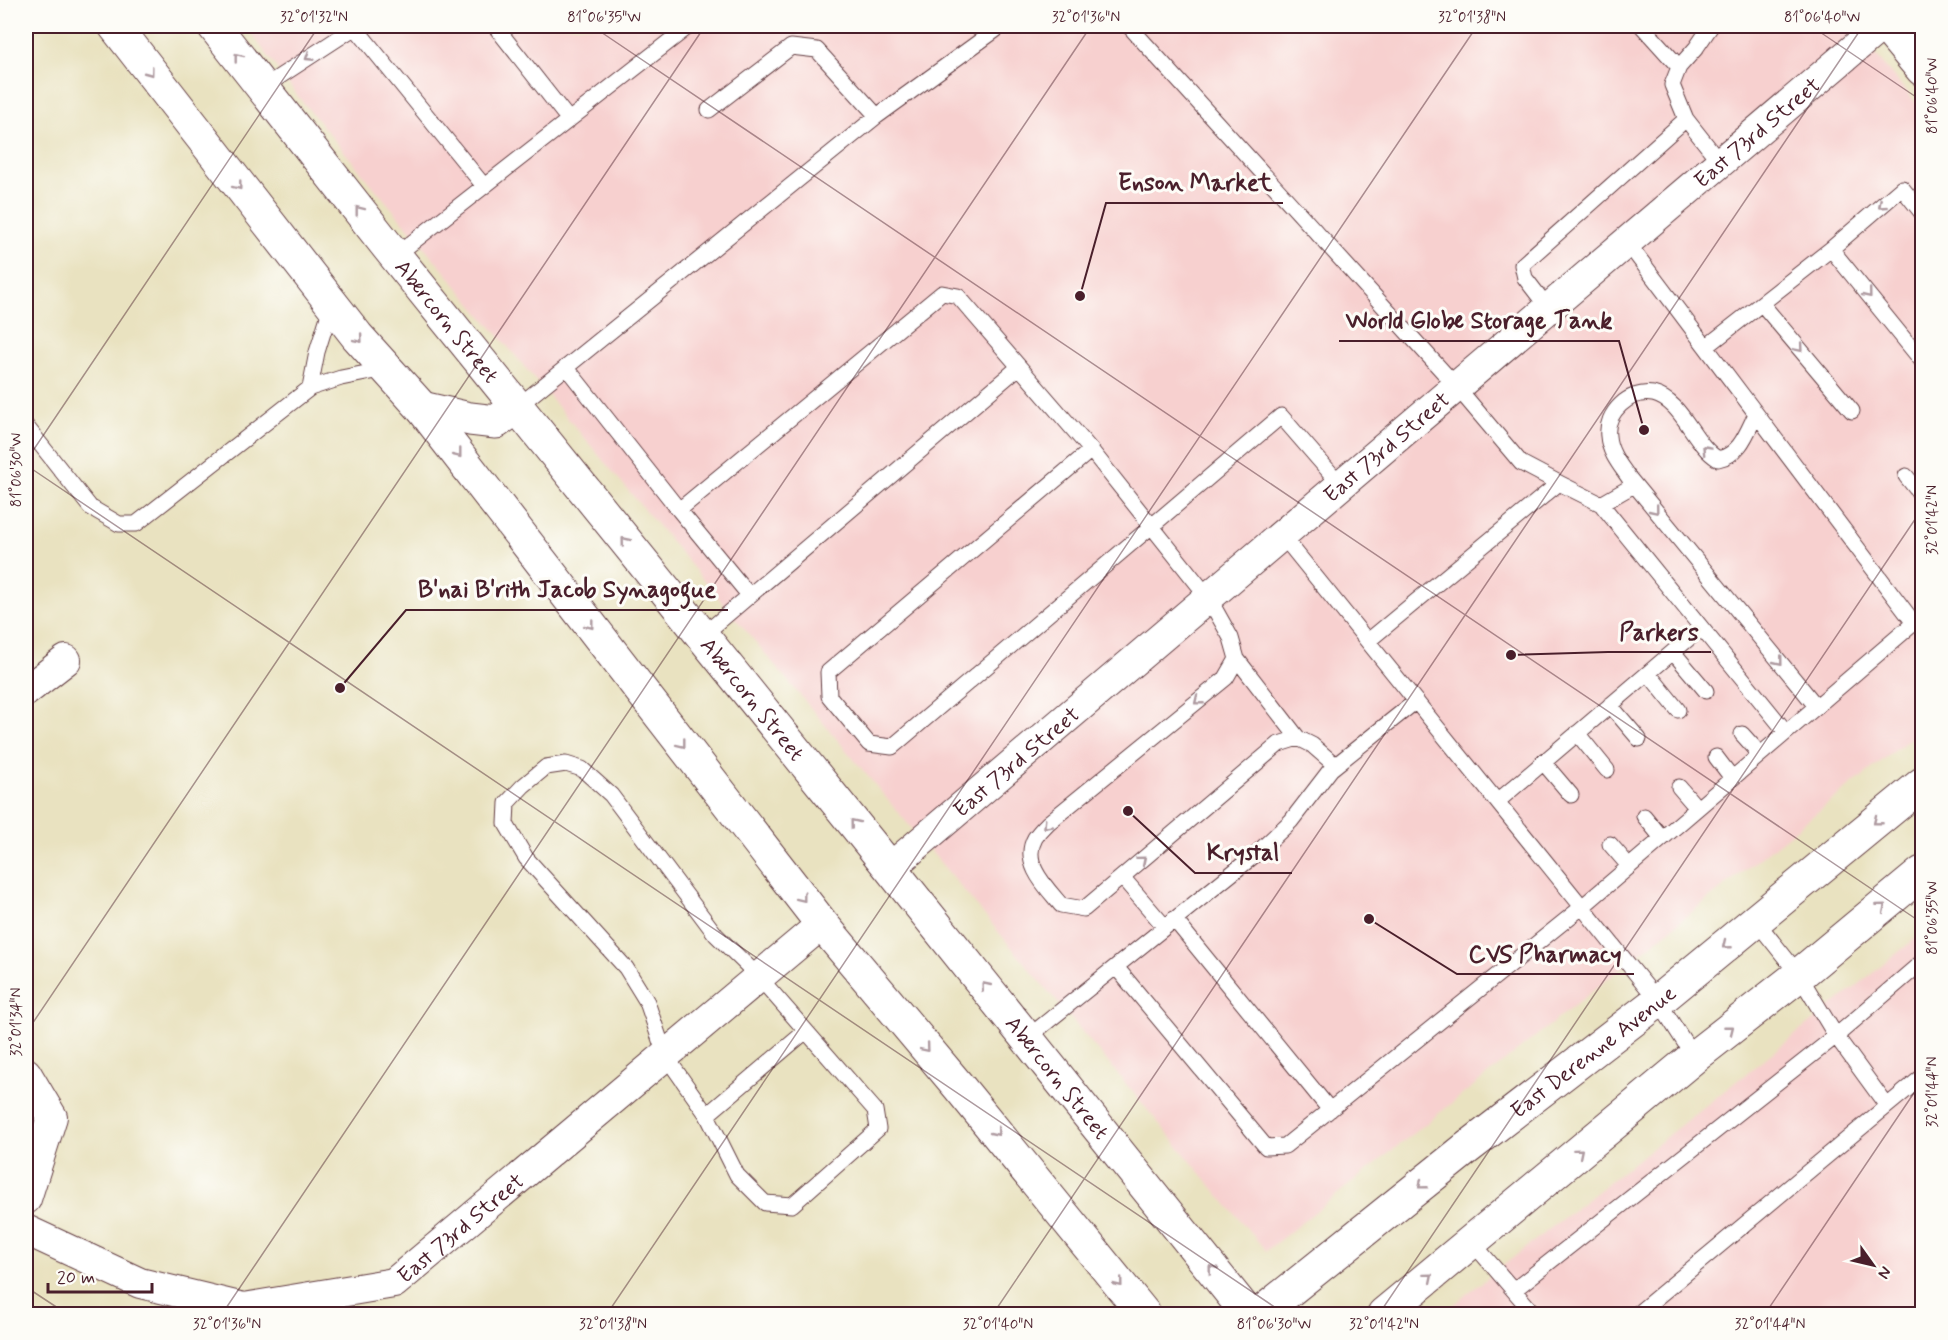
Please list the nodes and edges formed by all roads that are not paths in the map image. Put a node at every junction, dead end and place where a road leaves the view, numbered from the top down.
1 (115, 26) edge
2 (214, 26) edge
3 (355, 26) edge
4 (495, 26) edge
5 (689, 26) edge
6 (1001, 26) edge
7 (1129, 26) edge
8 (1642, 26) edge
9 (1711, 26) edge
10 (1881, 26) edge
11 (1886, 26) edge
12 (1679, 67) junction
13 (1923, 69) edge
14 (262, 88) junction
15 (709, 110) dead end
16 (877, 116) junction
17 (1686, 119) junction
18 (569, 120) junction
19 (1720, 162) junction
20 (484, 186) junction
21 (1923, 213) edge
22 (1626, 241) junction
23 (1831, 249) junction
24 (395, 256) junction
25 (332, 304) junction
26 (1762, 304) junction
27 (1548, 308) junction
28 (1706, 347) junction
29 (1923, 361) edge
30 (566, 367) junction
31 (1019, 367) junction
32 (386, 369) junction
33 (1456, 386) junction
34 (310, 388) junction
35 (517, 407) junction
36 (422, 408) junction
37 (1852, 411) dead end
38 (1756, 414) junction
39 (26, 426) edge
40 (1091, 450) junction
41 (1906, 476) dead end
42 (1559, 483) junction
43 (1340, 484) junction
44 (1634, 485) junction
45 (1923, 496) edge
46 (1601, 504) junction
47 (679, 510) junction
48 (1152, 526) junction
49 (1281, 534) junction
50 (749, 595) junction
51 (1208, 597) junction
52 (1918, 627) edge
53 (1701, 628) junction
54 (702, 636) junction
55 (1368, 641) junction
56 (1673, 652) junction
57 (1237, 659) junction
58 (66, 660) dead end
59 (1647, 673) junction
60 (26, 691) edge
61 (1706, 691) dead end
62 (1416, 701) junction
63 (1610, 705) junction
64 (1816, 706) junction
65 (1678, 710) dead end
66 (1786, 732) junction
67 (1577, 733) junction
68 (1742, 734) dead end
69 (1298, 738) junction
70 (1639, 739) dead end
71 (1760, 754) junction
72 (1716, 757) dead end
73 (1544, 762) junction
74 (1335, 765) junction
75 (1607, 770) dead end
76 (1732, 778) junction
77 (1923, 784) edge
78 (1679, 787) dead end
79 (1571, 795) dead end
80 (1498, 801) junction
81 (1697, 808) junction
82 (1644, 816) dead end
83 (1662, 837) junction
84 (1610, 844) dead end
85 (1629, 866) junction
86 (890, 868) junction
87 (1923, 873) edge
88 (1122, 877) junction
89 (1582, 907) junction
90 (1756, 921) junction
91 (1169, 923) junction
92 (822, 924) junction
93 (1923, 962) edge
94 (1116, 967) junction
95 (1800, 975) junction
96 (759, 976) junction
97 (1658, 1001) junction
98 (806, 1031) junction
99 (1836, 1036) junction
100 (1027, 1038) junction
101 (665, 1055) junction
102 (1694, 1057) junction
103 (26, 1073) edge
104 (1923, 1077) edge
105 (1887, 1106) junction
106 (1330, 1110) junction
107 (707, 1115) junction
108 (26, 1199) edge
109 (26, 1230) edge
110 (1472, 1242) junction
111 (1514, 1290) junction
112 (1144, 1314) edge
113 (1248, 1314) edge
114 (1260, 1314) edge
115 (1384, 1314) edge
116 (1534, 1314) edge
117 (1637, 1314) edge

1 -> 25 main road
14 -> 2 main road, Abercorn Street
3 -> 14 lane
3 - 20 lane
4 - 18 lane
5 - 18 lane
6 - 16 lane
7 - 33 lane
8 - 12 lane
9 - 12 lane
10 - 19 street, East 73rd Street
11 - 13 main road
12 - 17 lane
24 -> 14 main road, Abercorn Street
15 - 16 lane
16 - 30 lane
17 - 19 lane
17 - 27 lane
18 - 20 lane
19 - 22 street, East 73rd Street
20 - 24 lane
21 -> 23 lane
22 - 27 street, East 73rd Street
22 - 28 lane
23 - 26 lane
23 -> 29 lane
24 - 35 main road, Abercorn Street
25 -> 32 main road
25 - 34 lane
26 - 28 lane
26 -> 37 lane
27 - 33 street, East 73rd Street
28 - 38 lane
30 - 35 lane
30 - 47 lane
31 - 40 lane
31 - 47 lane
31 - 50 lane
32 - 34 lane
32 - 36 main road
33 - 42 lane
33 - 43 street, East 73rd Street
34 - 39 lane
35 - 36 main road
54 -> 35 main road, Abercorn Street
36 -> 92 main road
38 -> 44 lane
38 - 52 lane
40 - 48 lane
40 - 48 lane
41 - 45 lane
42 - 46 lane
42 - 55 lane
43 - 48 lane
43 - 49 street, East 73rd Street
44 - 46 lane
44 -> 64 lane
46 - 53 lane
47 - 50 lane
48 - 51 lane
49 - 51 street, East 73rd Street
49 - 55 lane
50 - 54 lane
51 - 57 lane
51 - 86 street, East 73rd Street
52 - 64 lane
53 - 56 lane
53 - 66 lane
86 -> 54 main road, Abercorn Street
55 - 62 lane
56 - 59 lane
56 - 61 lane
57 - 69 lane
57 -> 88 lane
58 - 60 street
59 - 63 lane
59 - 65 lane
62 - 74 lane
62 - 80 lane
63 - 67 lane
63 - 70 lane
64 - 66 lane
66 - 71 lane
67 - 73 lane
67 - 75 lane
68 - 71 lane
69 - 74 lane
88 -> 69 lane
71 - 76 lane
72 - 76 lane
73 - 79 lane
73 - 80 lane
74 - 91 lane
76 - 81 lane
77 -> 90 main road, East Derenne Avenue
78 - 81 lane
80 - 89 lane
81 - 83 lane
82 - 83 lane
83 - 85 lane
84 - 85 lane
85 - 89 lane
100 -> 86 main road, Abercorn Street
95 -> 87 main road
88 - 91 lane
89 - 97 lane
89 - 106 lane
90 - 95 lane
90 -> 97 main road, East Derenne Avenue
91 - 94 lane
91 - 106 lane
92 - 96 street, East 73rd Street
92 -> 112 main road
93 - 99 lane
94 - 100 lane
94 - 106 lane
95 - 99 lane
102 -> 95 main road
96 - 98 lane
96 - 101 street, East 73rd Street
96 - 101 lane
97 - 102 lane
97 -> 114 main road, East Derenne Avenue
98 - 107 lane
98 - 107 lane
99 - 105 lane
99 - 111 lane
113 -> 100 main road, Abercorn Street
101 - 107 lane
101 - 109 street, East 73rd Street
110 -> 102 main road
103 - 108 street
104 - 105 lane
105 - 117 lane
110 - 111 lane
115 -> 110 main road
111 - 116 lane

